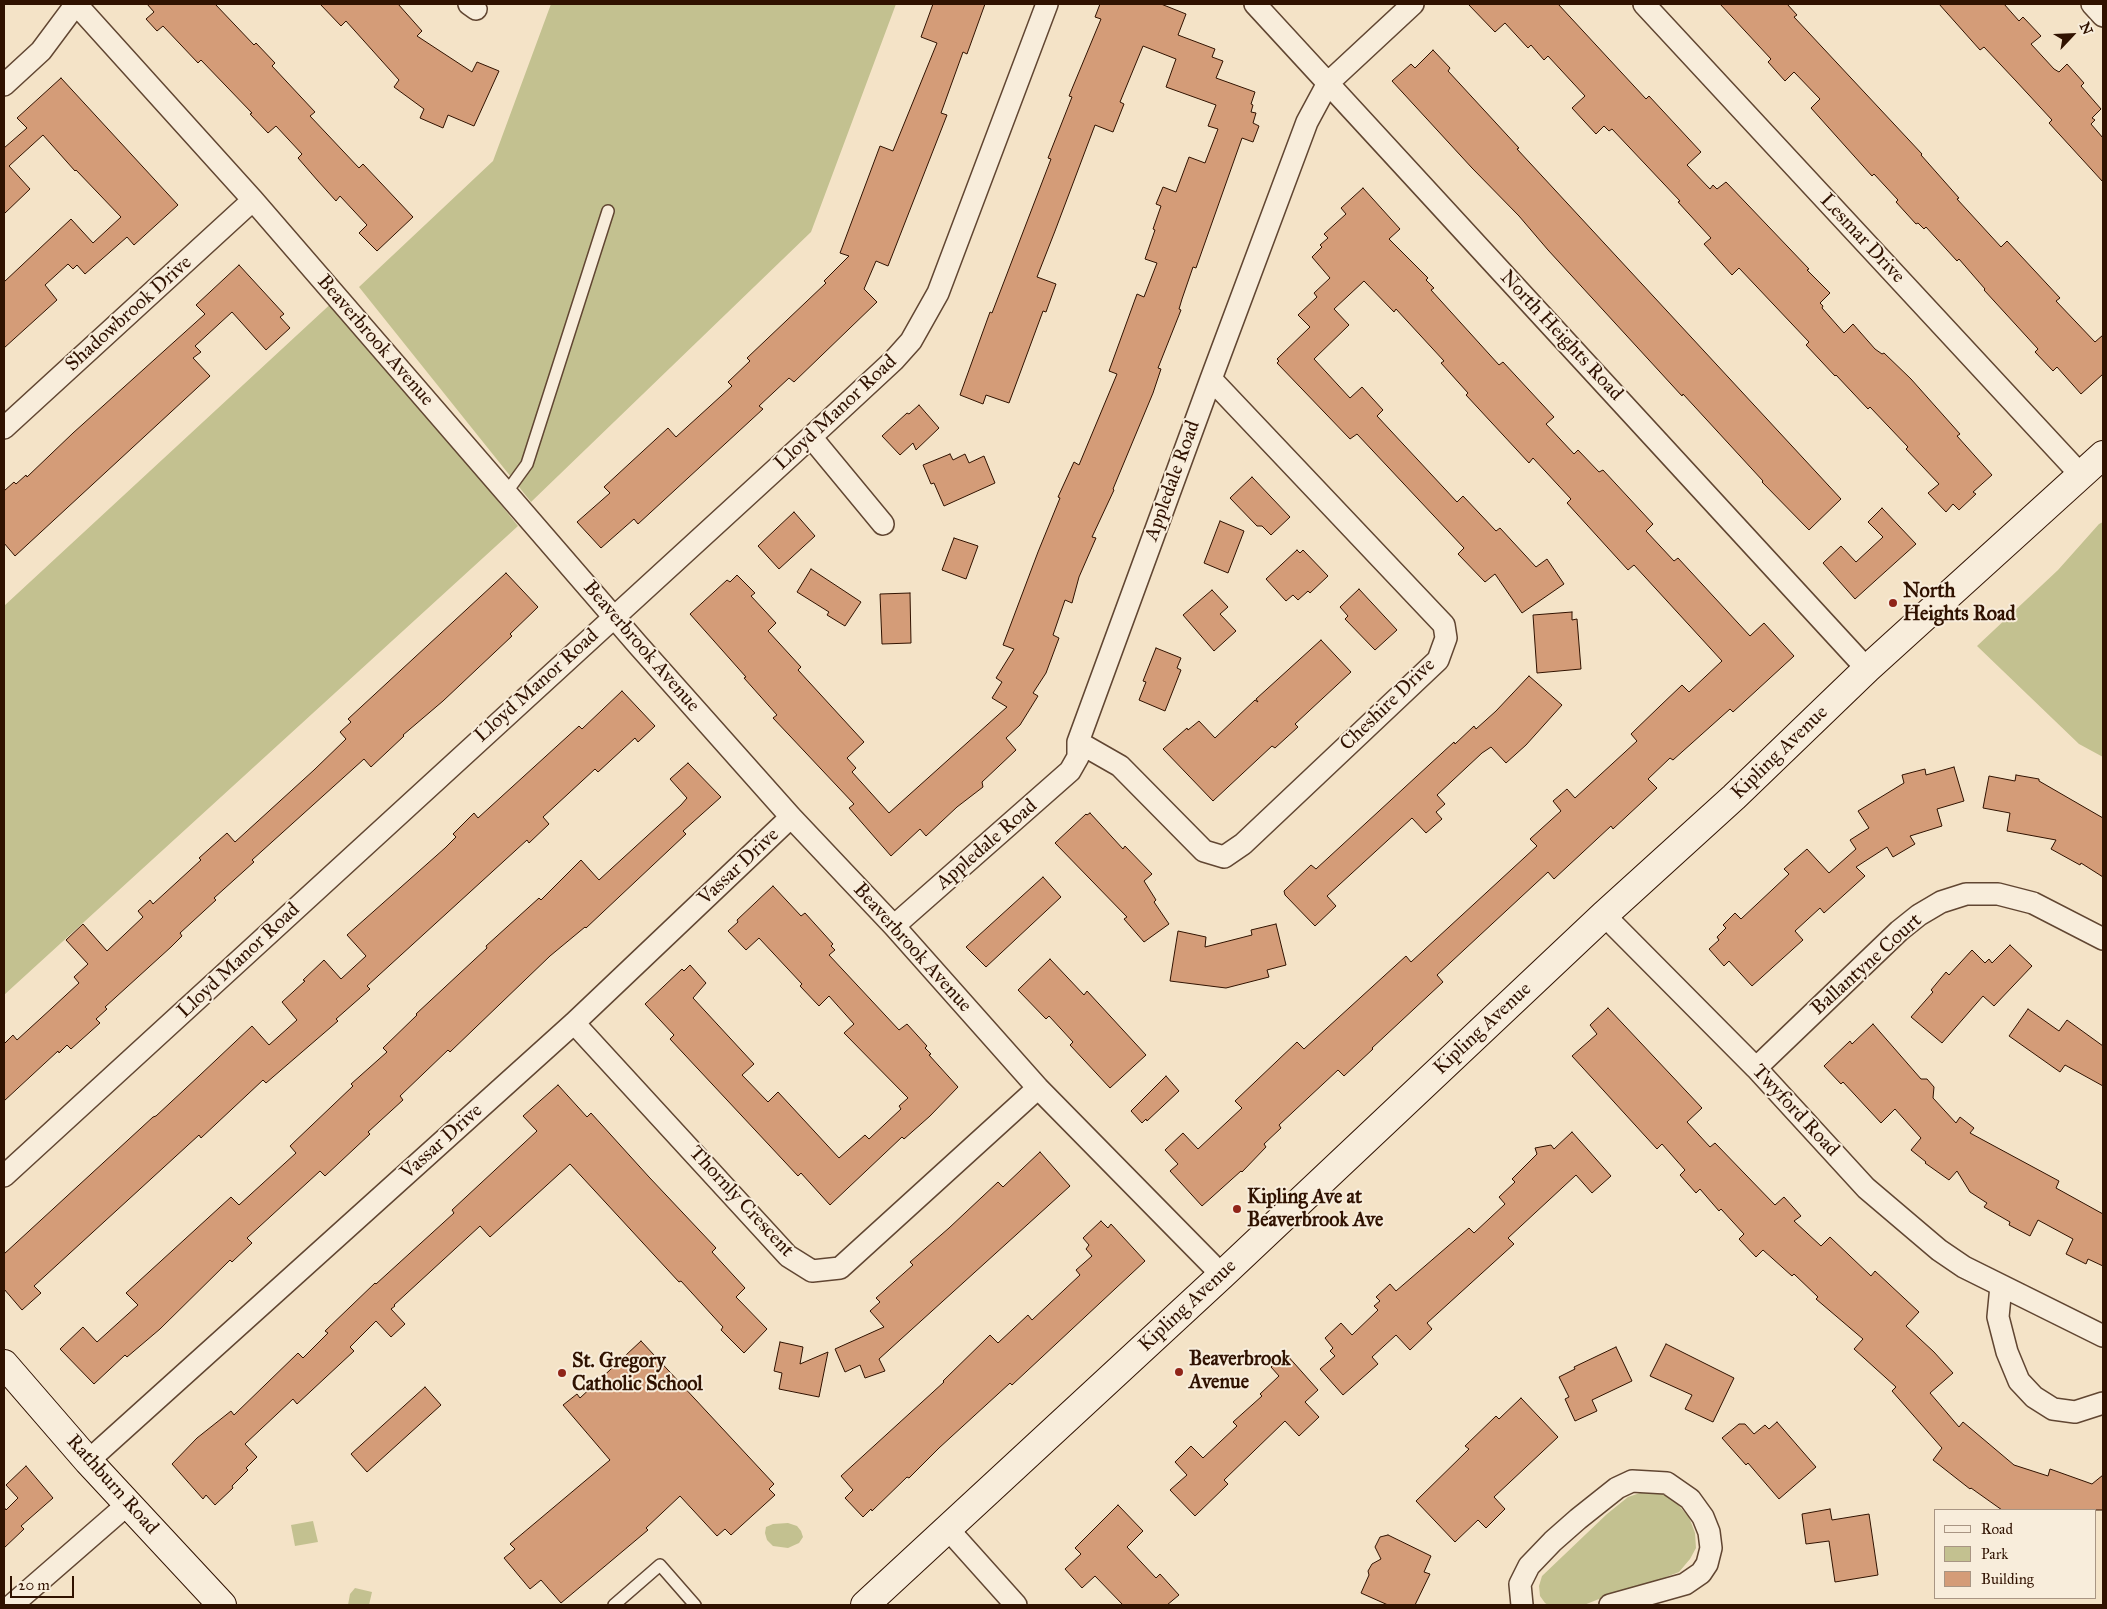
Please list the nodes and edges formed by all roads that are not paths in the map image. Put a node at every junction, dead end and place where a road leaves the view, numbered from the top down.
1 (76, 4) edge
2 (1047, 4) edge
3 (1255, 4) edge
4 (1412, 4) edge
5 (1644, 4) edge
6 (2092, 4) edge
7 (2103, 16) edge
8 (1328, 83) junction
9 (4, 85) edge
10 (253, 200) junction
11 (608, 211) dead end
12 (1211, 379) junction
13 (4, 428) edge
14 (811, 437) junction
15 (2103, 455) edge
16 (2081, 475) junction
17 (506, 493) junction
18 (883, 524) dead end
19 (614, 616) junction
20 (1867, 669) junction
21 (1078, 742) junction
22 (792, 817) junction
23 (1604, 915) junction
24 (894, 926) junction
25 (2103, 940) edge
26 (574, 1023) junction
27 (1756, 1068) junction
28 (1038, 1088) junction
29 (4, 1176) edge
30 (1222, 1275) junction
31 (2001, 1286) junction
32 (2103, 1336) edge
33 (4, 1364) edge
34 (2103, 1403) edge
35 (88, 1461) junction
36 (128, 1504) junction
37 (947, 1528) junction
38 (12, 1605) edge
39 (222, 1605) edge
40 (614, 1605) edge
41 (695, 1605) edge
42 (865, 1605) edge
43 (1016, 1605) edge
44 (1522, 1605) edge
45 (1610, 1605) edge

1 - 9 street
1 - 10 street, Beaverbrook Avenue
2 - 14 street, Lloyd Manor Road
3 - 8 street, North Heights Road
4 - 8 street, Appledale Road
5 - 16 street, Lesmar Drive
6 - 7 street
8 - 12 street, Appledale Road
8 - 20 street, North Heights Road
10 - 13 street, Shadowbrook Drive
10 - 17 street, Beaverbrook Avenue
11 - 17 lane
12 - 21 street, Appledale Road
12 - 21 street, Cheshire Drive
14 - 18 street
14 - 19 street, Lloyd Manor Road
15 - 16 main road, Kipling Avenue
16 - 20 main road, Kipling Avenue
17 - 19 street, Beaverbrook Avenue
19 - 22 street, Beaverbrook Avenue
19 - 29 street, Lloyd Manor Road
20 - 23 main road, Kipling Avenue
21 - 24 street, Appledale Road
22 - 24 street, Beaverbrook Avenue
22 - 26 street, Vassar Drive
23 - 27 street, Twyford Road
23 - 30 main road, Kipling Avenue
24 - 28 street, Beaverbrook Avenue
25 - 27 street, Ballantyne Court
26 - 28 street, Thornly Crescent
26 - 35 street, Vassar Drive
27 - 31 street, Twyford Road
28 - 30 street, Beaverbrook Avenue
30 - 37 main road, Kipling Avenue
31 - 32 street, Twyford Road
31 - 34 street
33 - 35 main road, Rathburn Road
35 - 36 main road, Rathburn Road
36 - 38 street
36 - 39 main road, Rathburn Road
37 - 42 main road, Kipling Avenue
37 - 43 street
40 - 41 lane
44 - 45 street

